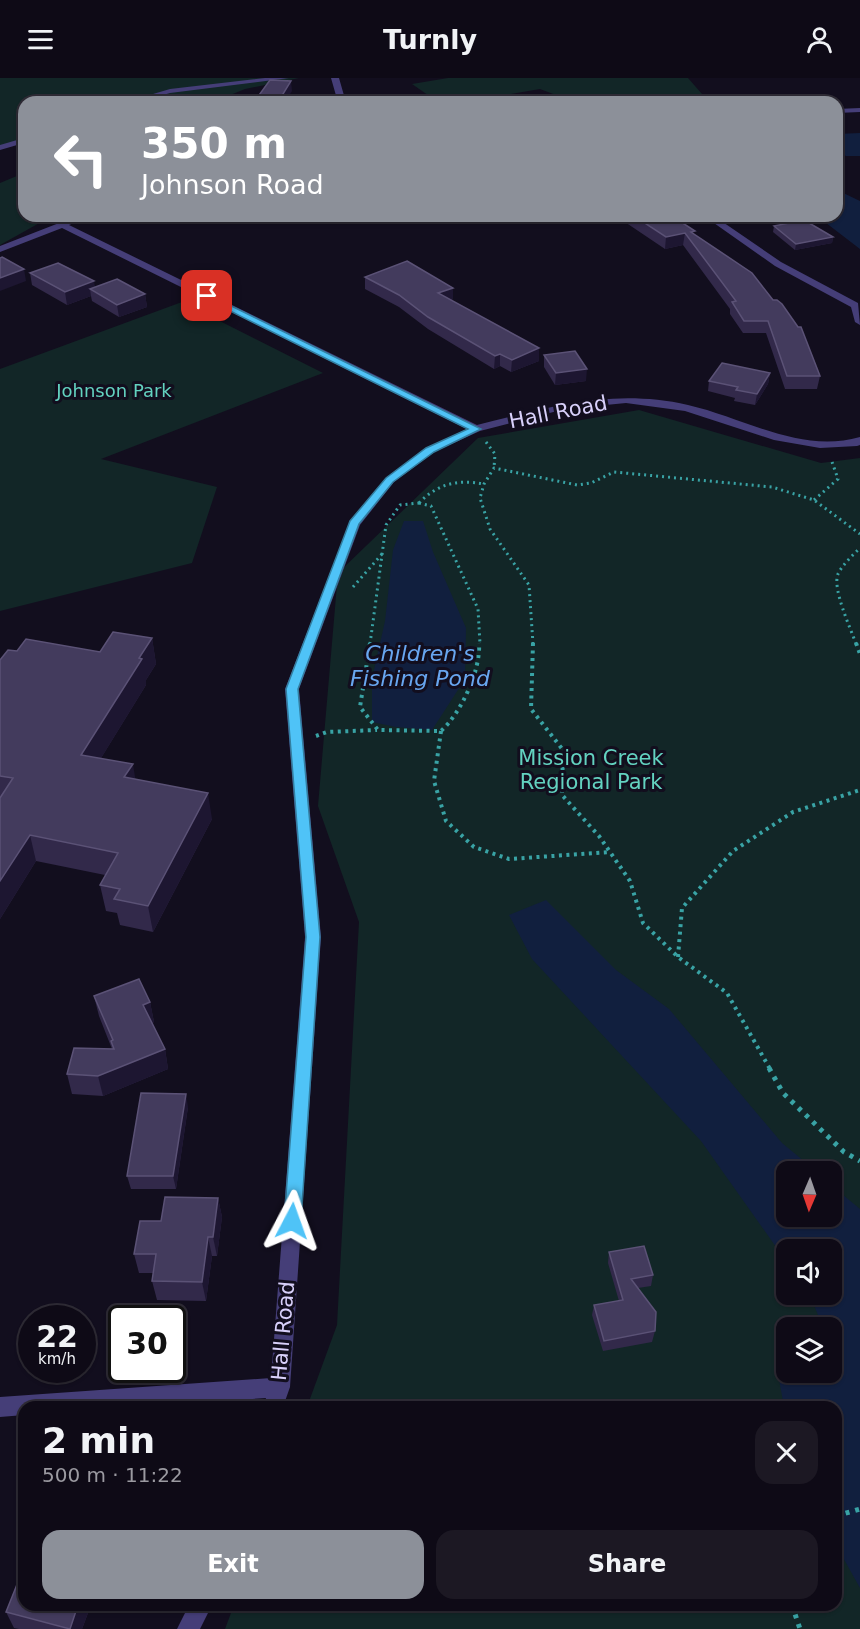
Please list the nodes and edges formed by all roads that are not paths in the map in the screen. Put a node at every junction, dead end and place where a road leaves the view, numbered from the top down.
1 (285, 78) edge
2 (335, 78) edge
3 (152, 96) edge
4 (340, 96) edge
5 (860, 110) edge
6 (843, 111) edge
7 (18, 142) edge
8 (0, 148) edge
9 (70, 222) edge
10 (717, 222) edge
11 (62, 225) junction
12 (0, 249) edge
13 (858, 303) edge
14 (860, 322) edge
15 (476, 429) junction
16 (860, 440) edge
17 (280, 1388) junction
18 (88, 1401) edge
19 (275, 1401) edge
20 (18, 1406) edge
21 (0, 1407) edge
22 (198, 1611) edge
23 (188, 1629) edge

1 - 3 street
2 - 4 street
5 - 6 street
7 - 8 street
9 - 11 street
10 - 13 street
11 - 12 street
11 - 15 street
13 - 14 street
15 - 16 street, Hall Road
15 - 17 street, Hall Road
17 - 18 street
17 - 19 street, Hall Road
20 - 21 street
22 - 23 street

